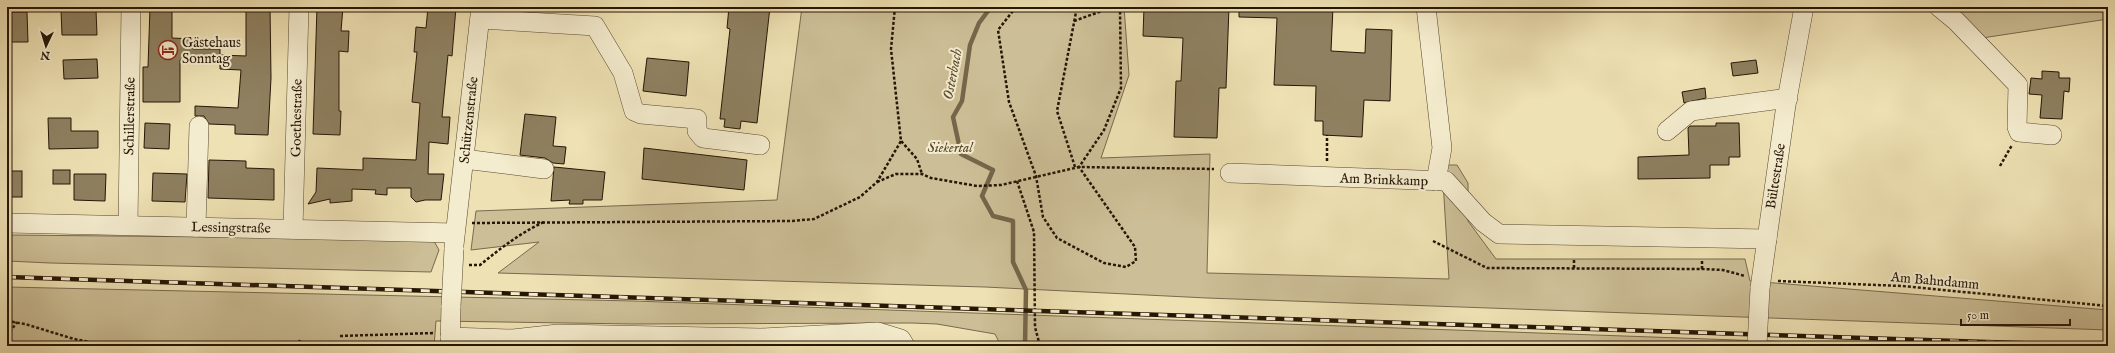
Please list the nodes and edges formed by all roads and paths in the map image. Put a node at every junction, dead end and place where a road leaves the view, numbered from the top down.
1 (131, 7) edge
2 (298, 7) edge
3 (895, 7) edge
4 (1016, 7) edge
5 (1077, 7) edge
6 (1113, 7) edge
7 (1119, 7) edge
8 (1426, 7) edge
9 (1804, 7) edge
10 (1940, 7) edge
11 (480, 13) edge
12 (1074, 21) junction
13 (1788, 98) junction
14 (199, 126) dead end
15 (1667, 131) dead end
16 (2019, 132) junction
17 (1327, 135) dead end
18 (2052, 135) dead end
19 (901, 141) junction
20 (760, 145) dead end
21 (464, 159) junction
22 (1327, 163) dead end
23 (2000, 166) dead end
24 (1074, 168) dead end
25 (544, 169) dead end
26 (1230, 173) dead end
27 (922, 174) junction
28 (1017, 181) dead end
29 (1436, 181) junction
30 (877, 182) junction
31 (1001, 185) dead end
32 (546, 221) junction
33 (7, 223) edge
34 (128, 225) junction
35 (196, 227) junction
36 (293, 228) junction
37 (460, 235) junction
38 (1767, 239) junction
39 (1433, 241) dead end
40 (1574, 259) dead end
41 (1702, 259) dead end
42 (466, 265) dead end
43 (1574, 268) junction
44 (1702, 269) junction
45 (1760, 284) junction
46 (2108, 306) edge
47 (7, 321) edge
48 (17, 322) junction
49 (448, 329) edge
50 (7, 336) edge
51 (340, 336) dead end
52 (300, 340) dead end
53 (903, 343) edge
54 (111, 346) edge
55 (298, 346) edge
56 (1040, 346) edge
57 (1757, 346) edge

1 - 34 street, Schillerstraße
2 - 36 street, Goethestraße
3 - 19 path
4 - 7 path
5 - 12 path
6 - 12 path
8 - 29 street, Am Brinkkamp
9 - 13 street, Bültestraße
10 - 16 street
11 - 20 street
11 - 21 street, Schützenstraße
12 - 24 path
13 - 15 street
13 - 38 street, Bültestraße
14 - 35 street
16 - 18 street
16 - 23 path
17 - 22 path
19 - 27 path
19 - 30 path
21 - 25 street
21 - 37 street, Schützenstraße
26 - 29 street, Am Brinkkamp
27 - 30 path
27 - 31 path
28 - 56 path
29 - 38 street
30 - 32 path
32 - 37 path
32 - 42 path
33 - 34 street, Lessingstraße
34 - 35 street, Lessingstraße
35 - 36 street, Lessingstraße
36 - 37 street, Lessingstraße
37 - 49 street, Schützenstraße, bridge
38 - 45 street, Bültestraße
39 - 43 path, Am Bahndamm
40 - 43 path
41 - 44 path
43 - 44 path, Am Bahndamm
44 - 45 path, Am Bahndamm
45 - 46 path, Am Bahndamm
45 - 57 street, Bültestraße, bridge
47 - 48 path
48 - 50 path
48 - 54 path
49 - 51 path
49 - 53 street
52 - 55 path

